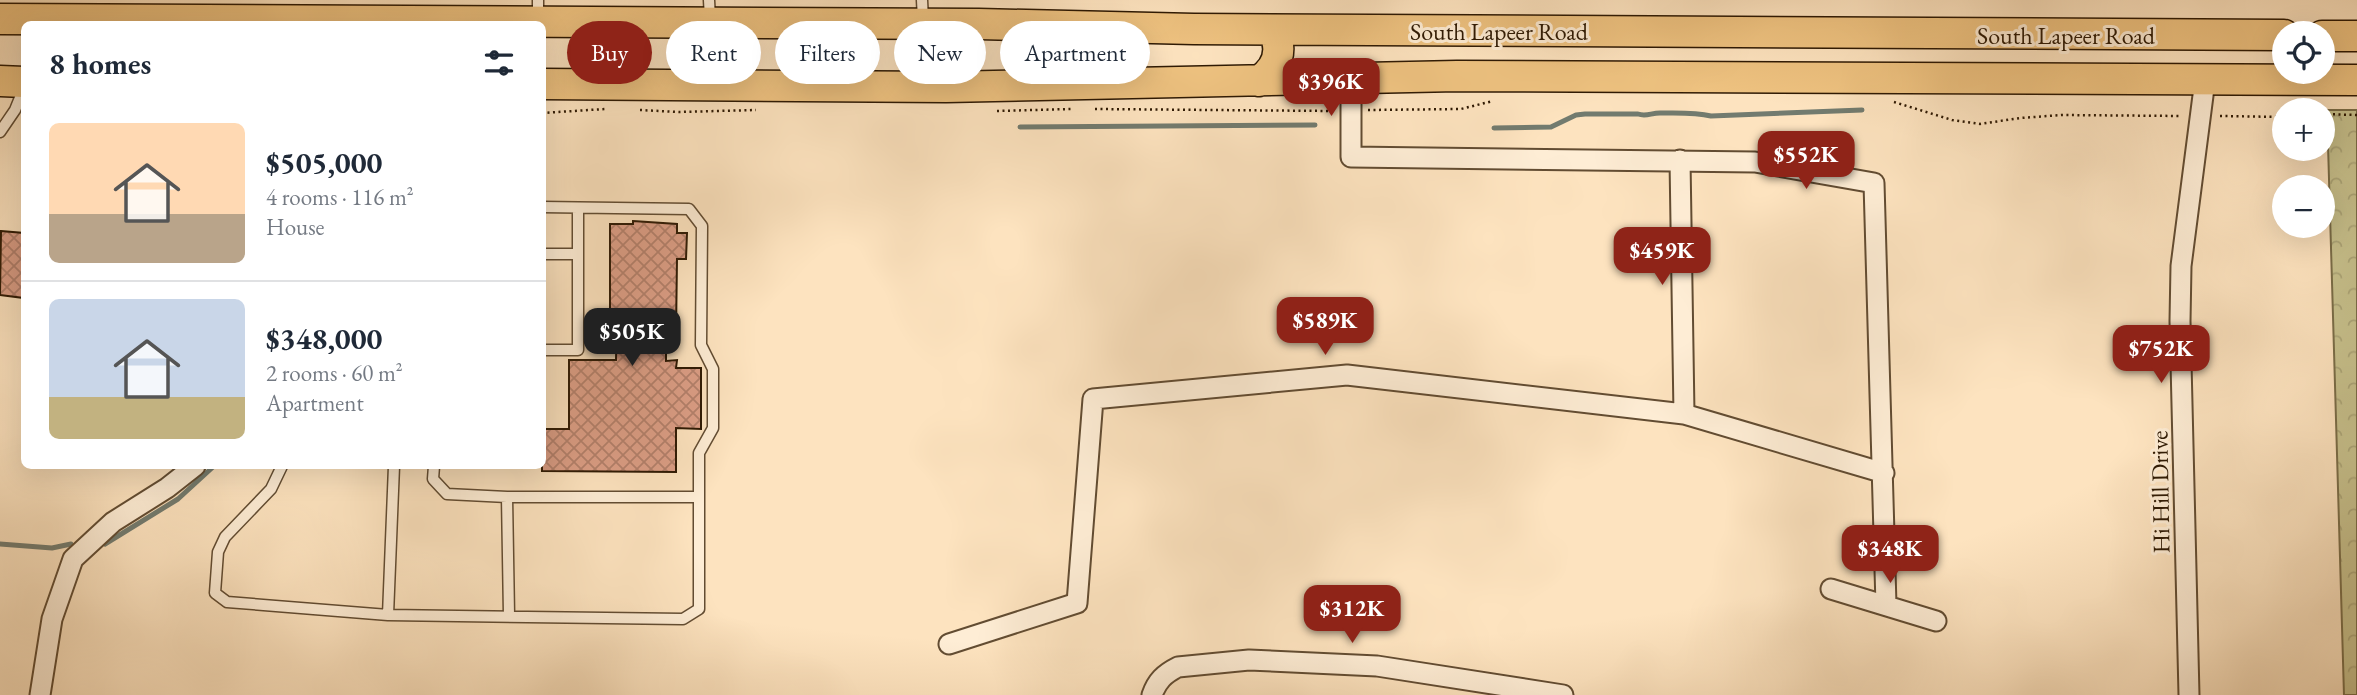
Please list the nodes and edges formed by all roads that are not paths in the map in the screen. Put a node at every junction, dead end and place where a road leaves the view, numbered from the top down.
1 (538, 11) edge
2 (710, 12) edge
3 (923, 12) edge
4 (0, 19) edge
5 (130, 21) edge
6 (283, 21) edge
7 (403, 21) edge
8 (447, 21) edge
9 (1273, 30) junction
10 (1976, 34) junction
11 (2272, 36) edge
12 (2335, 36) edge
13 (2357, 36) edge
14 (1959, 78) junction
15 (1351, 79) junction
16 (2205, 80) junction
17 (2357, 80) edge
18 (0, 81) edge
19 (1259, 81) junction
20 (21, 82) edge
21 (546, 84) edge
22 (21, 95) edge
23 (0, 132) edge
24 (1680, 160) junction
25 (546, 207) edge
26 (578, 208) junction
27 (546, 254) edge
28 (578, 254) junction
29 (546, 350) edge
30 (1684, 414) junction
31 (191, 469) edge
32 (281, 469) edge
33 (394, 469) edge
34 (434, 469) edge
35 (1884, 473) junction
36 (507, 497) junction
37 (699, 497) junction
38 (1831, 589) dead end
39 (1886, 605) junction
40 (388, 615) junction
41 (509, 615) junction
42 (1936, 621) dead end
43 (949, 644) dead end
44 (1155, 689) edge
45 (40, 695) edge
46 (1563, 695) edge
47 (2189, 695) edge

1 - 2 main road, South Lapeer Road
1 - 8 main road, South Lapeer Road
2 - 3 main road, South Lapeer Road
3 - 9 main road, South Lapeer Road
4 - 5 main road, South Lapeer Road
6 - 7 main road, South Lapeer Road
9 - 10 main road, South Lapeer Road
9 - 19 main road
10 - 11 main road, South Lapeer Road
10 - 14 main road
12 - 13 main road
14 - 15 main road, South Lapeer Road
14 - 16 main road, South Lapeer Road
15 - 19 main road, South Lapeer Road
15 - 24 street
16 - 17 main road, South Lapeer Road
16 - 47 street, Hi Hill Drive
18 - 20 main road
19 - 21 main road, South Lapeer Road
22 - 23 lane
24 - 30 street
24 - 35 street
25 - 26 lane
26 - 28 lane
26 - 37 lane
27 - 28 lane
28 - 29 lane
30 - 35 street
30 - 43 street
31 - 45 street
32 - 40 lane
33 - 40 lane
34 - 36 lane
35 - 39 street
36 - 37 lane
36 - 41 lane
37 - 41 lane
38 - 39 street
39 - 42 street
40 - 41 lane
44 - 46 street

